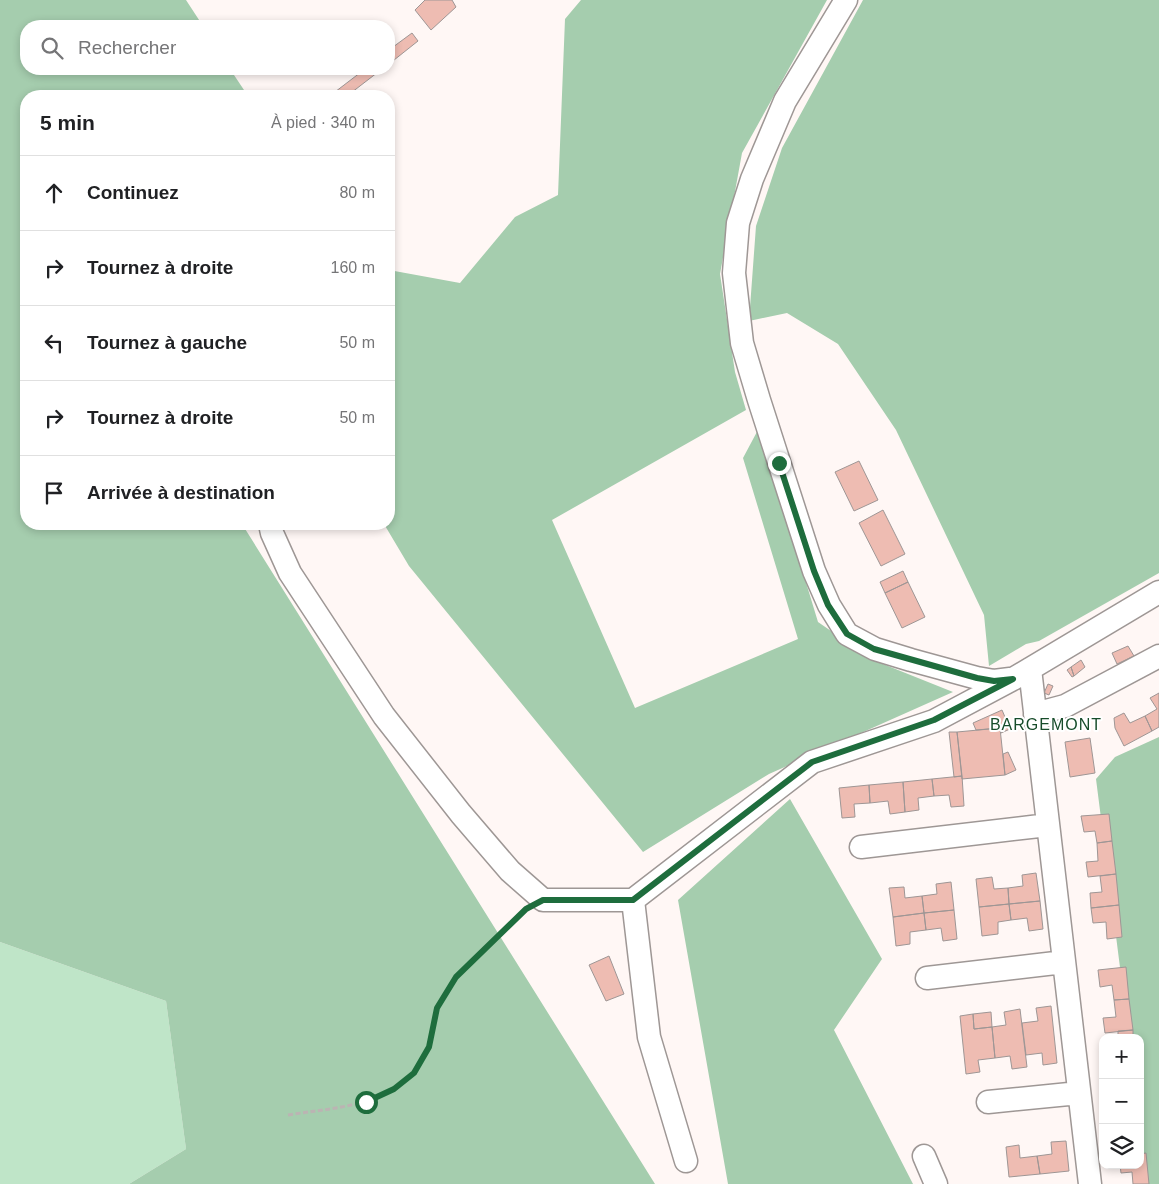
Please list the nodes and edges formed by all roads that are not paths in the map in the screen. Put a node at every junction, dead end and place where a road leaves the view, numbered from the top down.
1 (846, 0) edge
2 (271, 530) edge
3 (1159, 592) edge
4 (1159, 656) edge
5 (1021, 674) junction
6 (1035, 714) junction
7 (1048, 825) junction
8 (861, 847) dead end
9 (633, 900) junction
10 (1064, 962) junction
11 (927, 978) dead end
12 (1079, 1093) junction
13 (988, 1102) dead end
14 (924, 1156) dead end
15 (686, 1162) dead end
16 (936, 1184) edge
17 (1090, 1184) edge

1 - 5 street
2 - 9 street
3 - 5 street
4 - 6 street
5 - 6 street
5 - 9 street
6 - 7 street
7 - 8 street
7 - 10 street
9 - 15 street
10 - 11 street
10 - 12 street
12 - 13 street
12 - 17 street
14 - 16 street

